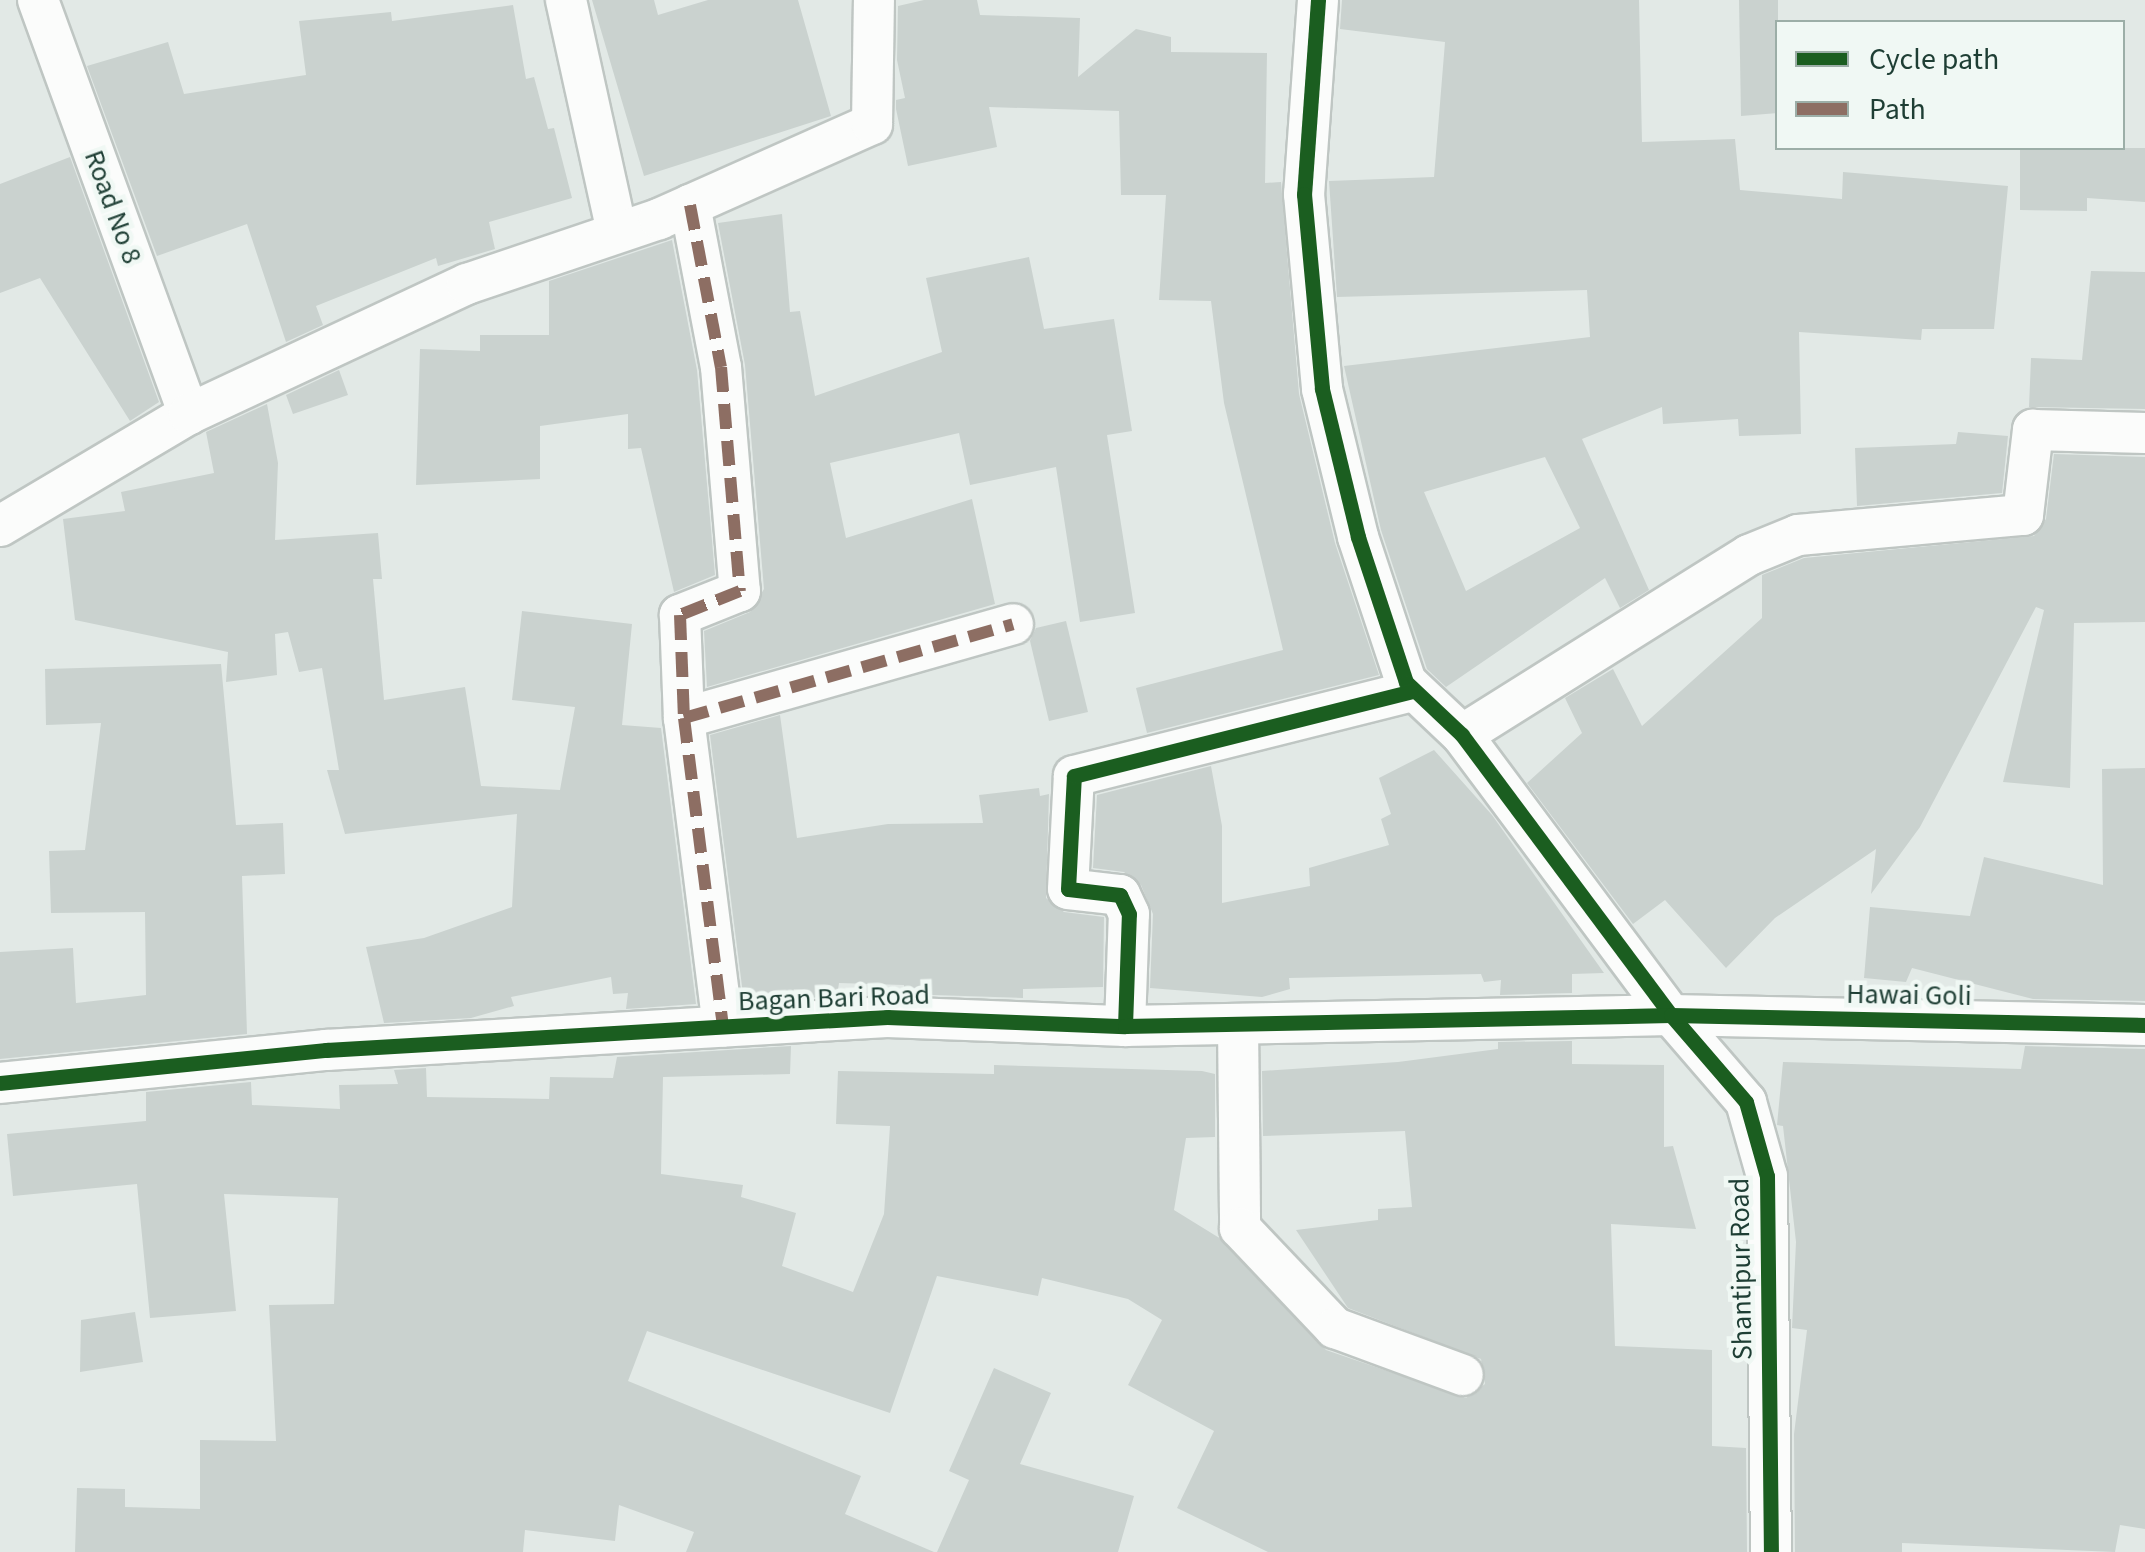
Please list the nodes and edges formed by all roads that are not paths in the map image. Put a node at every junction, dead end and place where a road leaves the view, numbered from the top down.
1 (38, 0) edge
2 (566, 0) edge
3 (874, 0) edge
4 (1318, 0) edge
5 (690, 205) junction
6 (617, 231) junction
7 (189, 414) junction
8 (2145, 433) edge
9 (0, 526) edge
10 (1014, 624) dead end
11 (1412, 692) junction
12 (684, 718) junction
13 (1462, 735) junction
14 (1671, 1016) junction
15 (1238, 1024) junction
16 (2145, 1025) edge
17 (723, 1026) junction
18 (1125, 1026) junction
19 (0, 1083) edge
20 (1463, 1375) dead end
21 (1771, 1552) edge

1 - 7 street, Road No 8
2 - 6 street
3 - 5 street
4 - 11 street
5 - 6 street
5 - 12 street
6 - 7 street
7 - 9 street
8 - 13 street
10 - 12 street
11 - 13 street, Shantipur Road
11 - 18 street
12 - 17 street
13 - 14 street, Shantipur Road
14 - 15 street, Bagan Bari Road
14 - 16 street, Hawai Goli
14 - 21 street, Shantipur Road
15 - 18 street, Bagan Bari Road
15 - 20 street
17 - 18 street, Bagan Bari Road
17 - 19 street, Bagan Bari Road

